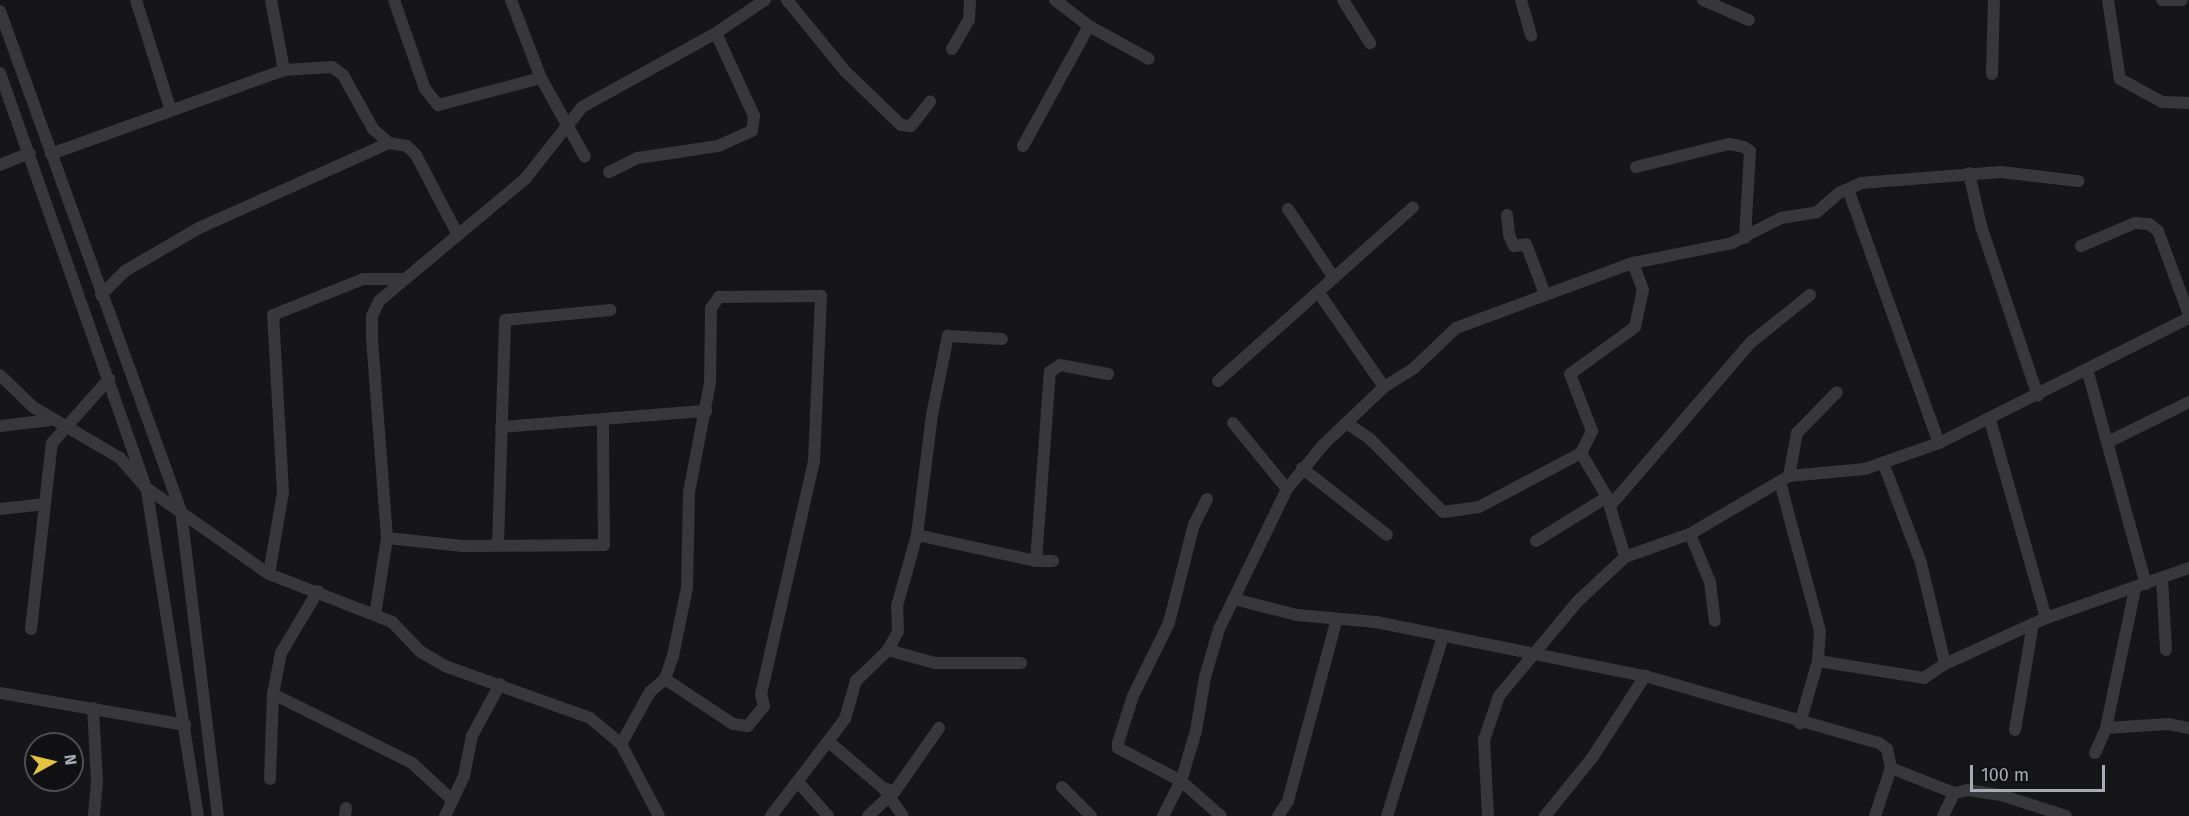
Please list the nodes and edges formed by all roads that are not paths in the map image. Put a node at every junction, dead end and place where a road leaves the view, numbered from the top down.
1 (136, 0) edge
2 (271, 0) edge
3 (394, 0) edge
4 (511, 0) edge
5 (765, 0) edge
6 (787, 0) edge
7 (970, 0) edge
8 (1055, 0) edge
9 (1343, 0) edge
10 (1521, 0) edge
11 (1703, 0) edge
12 (1994, 0) edge
13 (2108, 0) edge
14 (2162, 0) edge
15 (2182, 0) edge
16 (0, 11) edge
17 (1749, 20) dead end
18 (1089, 27) junction
19 (716, 33) junction
20 (1531, 36) dead end
21 (1370, 43) dead end
22 (952, 49) dead end
23 (1149, 59) dead end
24 (284, 70) junction
25 (0, 74) edge
26 (1992, 74) dead end
27 (541, 78) junction
28 (930, 102) dead end
29 (2189, 103) edge
30 (170, 108) junction
31 (567, 123) junction
32 (389, 143) junction
33 (1023, 146) dead end
34 (30, 153) junction
35 (51, 154) junction
36 (585, 157) dead end
37 (0, 165) edge
38 (1636, 167) dead end
39 (609, 172) dead end
40 (1969, 173) junction
41 (2078, 181) dead end
42 (1849, 192) junction
43 (1413, 207) dead end
44 (1287, 209) dead end
45 (1507, 215) dead end
46 (458, 235) junction
47 (1745, 237) junction
48 (2080, 246) dead end
49 (1633, 263) junction
50 (1334, 278) junction
51 (402, 279) junction
52 (2184, 283) edge
53 (1319, 293) junction
54 (1545, 294) junction
55 (101, 295) junction
56 (1810, 295) dead end
57 (611, 310) dead end
58 (2189, 317) edge
59 (1002, 339) dead end
60 (2087, 369) junction
61 (1108, 374) dead end
62 (0, 375) edge
63 (109, 379) junction
64 (1218, 381) dead end
65 (1384, 387) junction
66 (1837, 392) dead end
67 (2038, 396) junction
68 (2189, 402) edge
69 (706, 411) junction
70 (51, 420) junction
71 (603, 420) junction
72 (1990, 420) junction
73 (1233, 423) dead end
74 (1348, 424) junction
75 (0, 426) edge
76 (501, 427) junction
77 (68, 428) junction
78 (2110, 441) junction
79 (1940, 443) junction
80 (1581, 453) junction
81 (1884, 465) junction
82 (1302, 468) junction
83 (1785, 479) junction
84 (145, 487) junction
85 (1287, 489) junction
86 (1207, 499) dead end
87 (1608, 502) junction
88 (45, 504) junction
89 (0, 509) edge
90 (181, 511) junction
91 (1690, 534) junction
92 (917, 535) junction
93 (1387, 535) dead end
94 (387, 538) junction
95 (1536, 540) dead end
96 (498, 545) junction
97 (1625, 556) junction
98 (1036, 561) junction
99 (1053, 561) dead end
100 (2189, 568) edge
101 (269, 574) junction
102 (2162, 578) junction
103 (2141, 586) junction
104 (318, 591) junction
105 (1234, 599) junction
106 (375, 615) junction
107 (2046, 618) junction
108 (1715, 621) dead end
109 (1336, 622) junction
110 (2033, 624) junction
111 (31, 629) dead end
112 (1442, 639) junction
113 (888, 650) junction
114 (2166, 650) dead end
115 (1536, 654) junction
116 (1818, 661) junction
117 (1021, 663) dead end
118 (1945, 664) junction
119 (1645, 676) junction
120 (665, 679) junction
121 (500, 684) junction
122 (0, 693) edge
123 (273, 694) junction
124 (93, 708) junction
125 (1800, 723) junction
126 (184, 725) junction
127 (939, 728) dead end
128 (2106, 728) junction
129 (2189, 728) edge
130 (2015, 730) dead end
131 (829, 742) junction
132 (621, 744) junction
133 (2095, 753) dead end
134 (1891, 768) junction
135 (270, 779) dead end
136 (1181, 781) junction
137 (798, 782) junction
138 (1062, 786) dead end
139 (889, 792) junction
140 (1954, 793) junction
141 (451, 799) junction
142 (94, 816) edge
143 (198, 816) edge
144 (218, 816) edge
145 (445, 816) edge
146 (659, 816) edge
147 (771, 816) edge
148 (828, 816) edge
149 (868, 816) edge
150 (903, 816) edge
151 (1091, 816) edge
152 (1163, 816) edge
153 (1221, 816) edge
154 (1278, 816) edge
155 (1387, 816) edge
156 (1488, 816) edge
157 (1545, 816) edge
158 (1875, 816) edge
159 (1943, 816) edge
160 (2066, 816) edge

1 - 30 street
2 - 24 street
3 - 27 street
4 - 27 street
5 - 19 street
6 - 28 street
7 - 22 street
8 - 18 street
9 - 21 street
10 - 20 street
11 - 17 street
12 - 26 street
13 - 29 street
14 - 15 street
16 - 35 street
18 - 23 street
18 - 33 street
19 - 31 street
19 - 39 street
24 - 30 street
24 - 32 street
25 - 34 street
27 - 31 street
30 - 35 street
31 - 36 street
31 - 46 street
32 - 46 street
32 - 55 street
34 - 37 street
34 - 63 street
35 - 55 street
38 - 47 street
40 - 41 street
40 - 42 street
40 - 67 street
42 - 47 street
42 - 79 street
43 - 50 street
44 - 50 street
45 - 54 street
46 - 51 street
47 - 49 street
48 - 52 street
49 - 54 street
49 - 80 street
50 - 53 street
51 - 94 street
51 - 101 street
52 - 58 street
53 - 64 street
53 - 65 street
54 - 65 street
55 - 90 street
56 - 87 street
57 - 76 street
58 - 60 street
59 - 92 street
60 - 67 street
60 - 78 street
61 - 98 street
62 - 70 street
63 - 77 street
63 - 84 street
65 - 74 street
66 - 83 street
67 - 72 street
68 - 78 street
69 - 71 street
69 - 120 street
69 - 120 street
70 - 75 street
70 - 77 street
71 - 76 street
71 - 96 street
72 - 79 street
72 - 107 street
73 - 85 street
74 - 80 street
74 - 82 street
76 - 96 street
77 - 84 street
77 - 88 street
78 - 103 street
79 - 81 street
80 - 87 street
81 - 83 street
81 - 118 street
82 - 85 street
82 - 93 street
83 - 91 street
83 - 116 street
84 - 90 street
84 - 126 street
85 - 105 street
86 - 136 street
87 - 95 street
87 - 97 street
88 - 89 street
88 - 111 street
90 - 101 street
90 - 144 street
91 - 97 street
91 - 108 street
92 - 98 street
92 - 113 street
94 - 96 street
94 - 106 street
97 - 115 street
98 - 99 street
100 - 102 street
101 - 104 street
102 - 103 street
102 - 114 street
103 - 107 street
103 - 128 street
104 - 106 street
104 - 123 street
105 - 109 street
105 - 136 street
106 - 121 street
107 - 110 street
109 - 112 street
109 - 154 street
110 - 118 street
110 - 130 street
112 - 115 street
112 - 155 street
113 - 117 street
113 - 131 street
115 - 119 street
115 - 156 street
116 - 118 street
116 - 125 street
119 - 125 street
119 - 157 street
120 - 132 street
121 - 132 street
121 - 141 street
122 - 124 street
123 - 135 street
123 - 141 street
124 - 126 street
124 - 142 street
125 - 134 street
126 - 143 street
127 - 139 street
128 - 129 street
128 - 133 street
131 - 137 street
131 - 139 street
132 - 146 street
134 - 140 street
134 - 158 street
136 - 152 street
136 - 153 street
137 - 147 street
137 - 148 street
138 - 151 street
139 - 149 street
139 - 150 street
140 - 159 street
140 - 160 street
141 - 145 street

